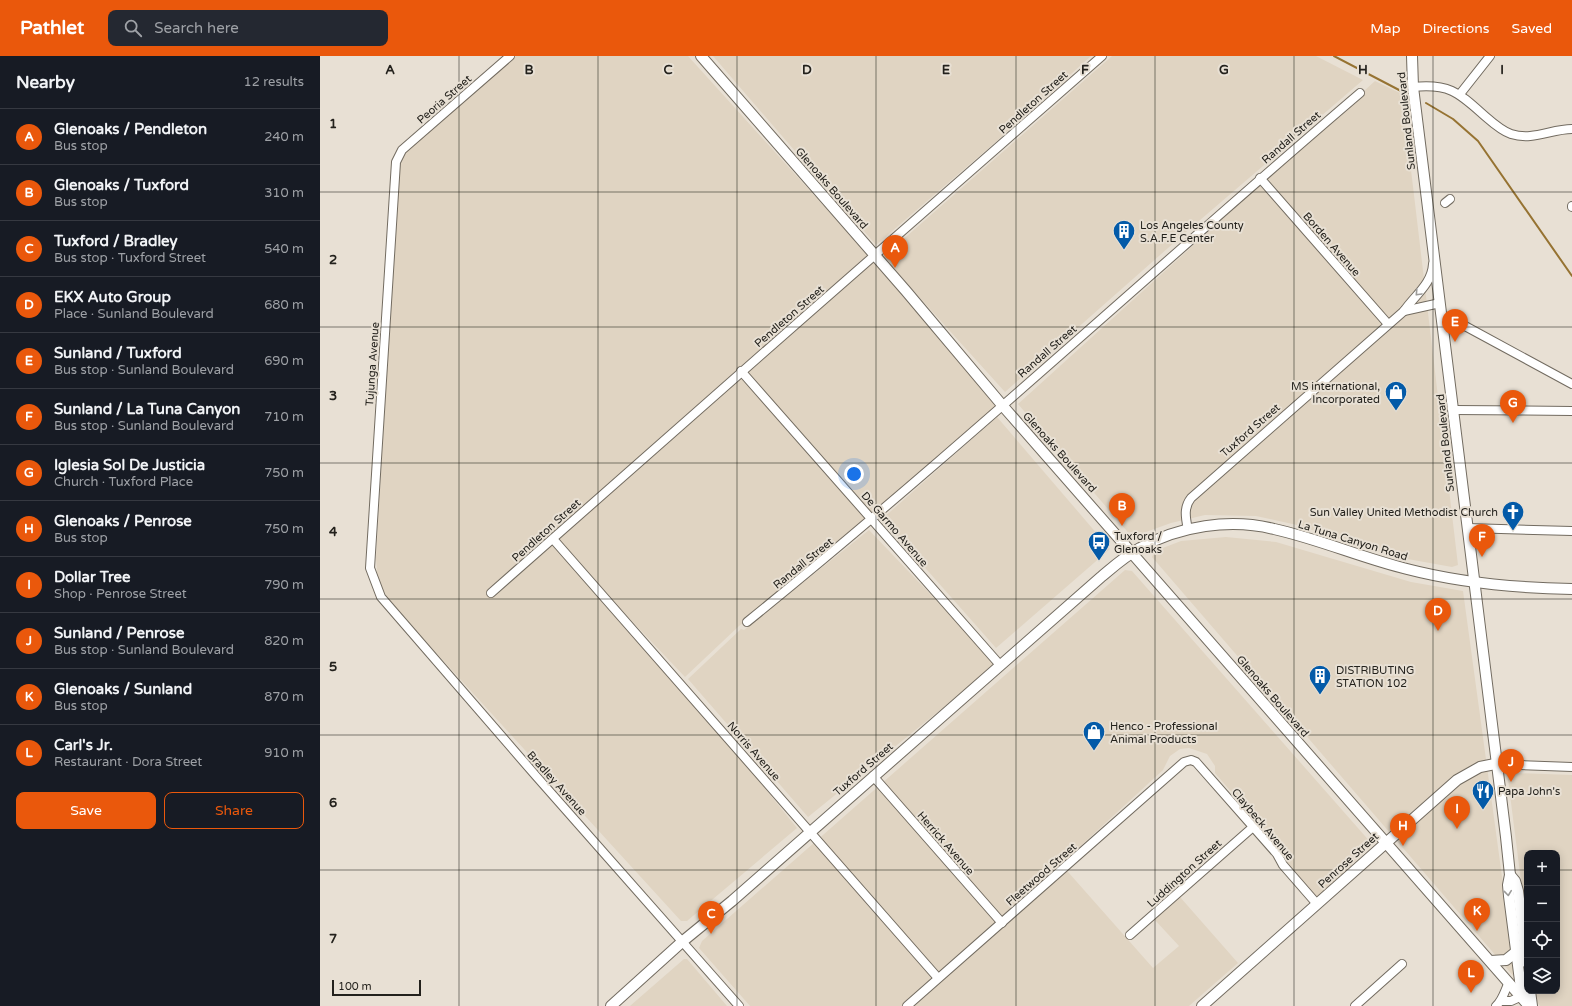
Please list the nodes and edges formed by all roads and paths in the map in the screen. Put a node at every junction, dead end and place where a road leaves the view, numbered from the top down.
1 (510, 56) edge
2 (701, 56) edge
3 (1102, 56) edge
4 (1412, 56) edge
5 (1490, 56) edge
6 (1413, 87) junction
7 (1360, 93) dead end
8 (1460, 94) junction
9 (1572, 129) edge
10 (396, 162) joint
11 (1260, 178) junction
12 (1433, 248) junction
13 (875, 256) junction
14 (1440, 303) junction
15 (1404, 311) junction
16 (1388, 324) junction
17 (1443, 327) junction
18 (741, 372) junction
19 (1572, 384) edge
20 (1002, 405) junction
21 (1454, 410) junction
22 (1572, 411) edge
23 (872, 520) junction
24 (1467, 528) junction
25 (1188, 530) junction
26 (1572, 531) edge
27 (553, 539) junction
28 (1132, 553) junction
29 (370, 568) joint
30 (1474, 581) junction
31 (1572, 589) edge
32 (491, 593) dead end
33 (747, 622) dead end
34 (1000, 665) junction
35 (1191, 760) joint
36 (1496, 764) junction
37 (1572, 767) edge
38 (873, 776) junction
39 (1253, 827) junction
40 (809, 832) junction
41 (1386, 842) junction
42 (1510, 875) junction
43 (1317, 904) junction
44 (1002, 923) junction
45 (1130, 935) dead end
46 (683, 941) junction
47 (1516, 952) junction
48 (1526, 958) edge
49 (1491, 961) junction
50 (1402, 964) dead end
51 (938, 978) junction
52 (1510, 982) junction
53 (1525, 998) edge
54 (1499, 1004) edge
55 (611, 1006) edge
56 (739, 1006) edge
57 (907, 1006) edge
58 (1202, 1006) edge
59 (1355, 1006) edge
60 (1530, 1006) edge

1 - 10 street, Peoria Street
2 - 13 main road, Glenoaks Boulevard
3 - 13 street, Pendleton Street
4 - 6 main road, Sunland Boulevard
5 - 8 street
6 - 8 street
6 - 12 main road, Sunland Boulevard
7 - 11 street, Randall Street
8 - 9 street
10 - 29 street, Tujunga Avenue
11 - 16 street, Borden Avenue
11 - 20 street, Randall Street
12 - 14 main road, Sunland Boulevard
12 -> 15 street, Tuxford Street
13 - 18 street, Pendleton Street
13 - 20 main road, Glenoaks Boulevard
14 - 15 street, Tuxford Street
14 - 17 main road, Sunland Boulevard
15 - 16 street, Tuxford Street
16 - 25 street, Tuxford Street
17 - 19 street
17 - 21 main road, Sunland Boulevard
18 - 23 street, De Garmo Avenue
18 - 27 street, Pendleton Street
20 - 23 street, Randall Street
20 - 28 main road, Glenoaks Boulevard
21 - 22 street
21 - 24 main road, Sunland Boulevard
23 - 33 street, Randall Street
23 - 34 street, De Garmo Avenue
24 - 26 street
24 - 30 main road, Sunland Boulevard
25 - 28 main road, La Tuna Canyon Road
25 - 30 main road, La Tuna Canyon Road
27 - 32 street, Pendleton Street
27 - 40 street, Norris Avenue
28 - 34 main road, Tuxford Street
28 - 41 main road, Glenoaks Boulevard
29 - 46 street, Bradley Avenue
30 - 31 main road, La Tuna Canyon Road
30 - 36 main road, Sunland Boulevard
34 - 38 main road, Tuxford Street
35 - 39 street, Claybeck Avenue
35 - 44 street, Fleetwood Street
36 - 37 street, Penrose Street
36 - 41 main road, Penrose Street
36 - 42 main road, Sunland Boulevard
38 - 40 main road, Tuxford Street
38 - 44 street, Herrick Avenue
39 - 43 street, Claybeck Avenue
39 - 45 street, Luddington Street
40 - 46 main road, Tuxford Street
40 - 51 street, Norris Avenue
41 - 43 main road, Penrose Street
41 - 49 main road, Glenoaks Boulevard
42 -> 47 main road, Sunland Boulevard
42 - 48 main road, Sunland Boulevard
43 - 58 main road, Penrose Street
44 - 51 street, Fleetwood Street
46 - 55 main road, Tuxford Street
46 - 56 street, Bradley Avenue
47 - 49 main road
47 - 53 main road, Sunland Boulevard
49 - 52 main road, Glenoaks Boulevard
50 - 59 street
51 - 57 street, Fleetwood Street
52 - 53 main road, Glenoaks Boulevard
52 - 54 street
53 - 54 street
53 - 60 main road, Glenoaks Boulevard

